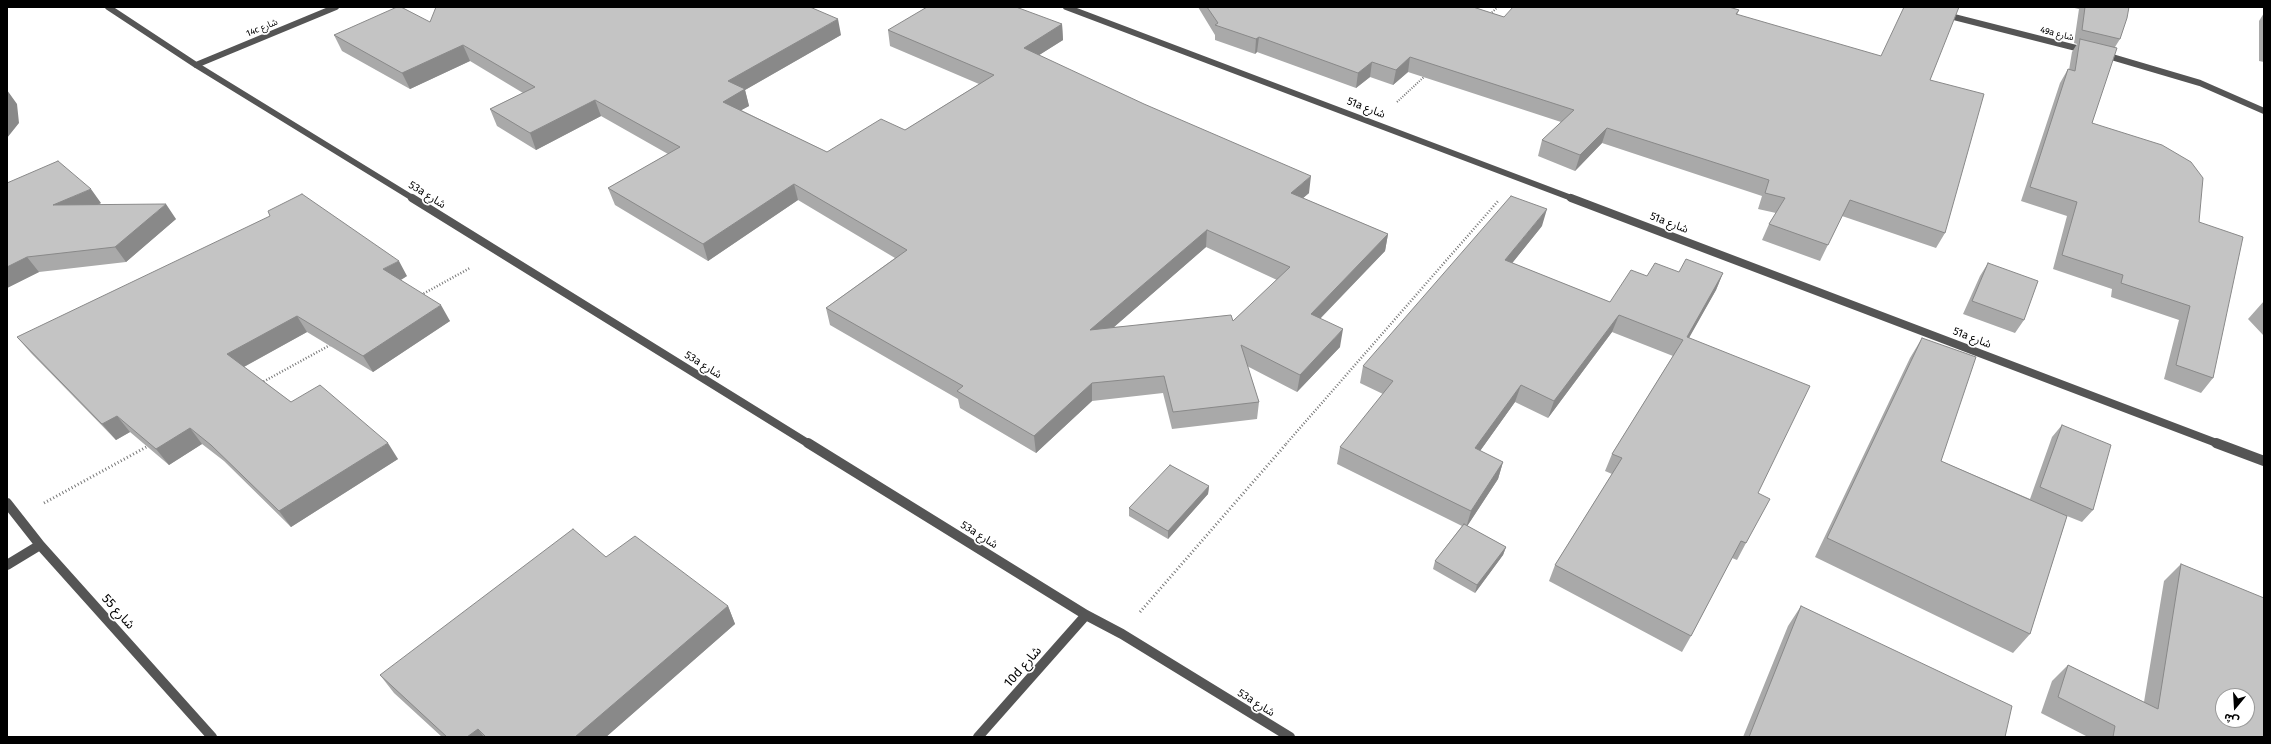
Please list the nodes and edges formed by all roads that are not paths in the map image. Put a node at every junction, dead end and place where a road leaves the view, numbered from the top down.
1 (108, 7) edge
2 (336, 7) edge
3 (1066, 7) edge
4 (1936, 13) edge
5 (2093, 52) edge
6 (2101, 54) edge
7 (196, 65) junction
8 (2264, 111) edge
9 (2264, 461) edge
10 (7, 503) edge
11 (40, 545) junction
12 (7, 565) edge
13 (1086, 615) junction
14 (212, 737) edge
15 (978, 737) edge
16 (1290, 737) edge

1 - 7 street, 53a شارع
2 - 7 street, 14c شارع
3 - 9 street, 51a شارع
4 - 5 street, 49a شارع
6 - 8 street
7 - 13 street, 53a شارع
10 - 11 street, شارع 55
11 - 12 street
11 - 14 street, شارع 55
13 - 15 street, 10d شارع
13 - 16 street, 53a شارع

